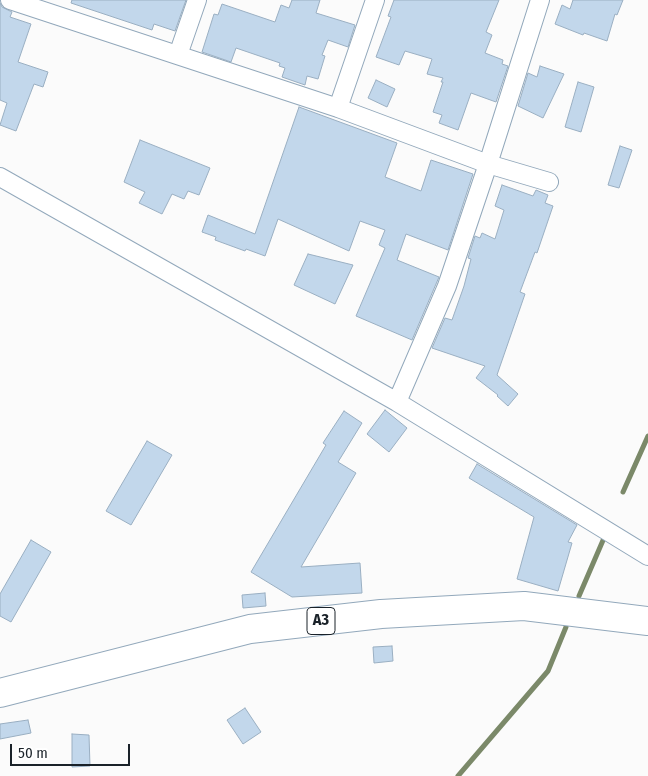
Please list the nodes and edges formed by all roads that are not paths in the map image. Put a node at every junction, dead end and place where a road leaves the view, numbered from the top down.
1 (10, 0) edge
2 (197, 0) edge
3 (374, 0) edge
4 (540, 0) edge
5 (33, 3) edge
6 (178, 55) junction
7 (338, 108) junction
8 (488, 164) junction
9 (0, 178) edge
10 (550, 182) dead end
11 (397, 402) junction
12 (648, 556) edge
13 (648, 621) edge
14 (0, 693) edge

1 - 5 street
2 - 6 street
3 - 7 street
4 - 8 street
5 - 6 street
6 - 7 street
7 - 8 street
8 - 10 street
8 - 11 street
9 - 11 street
11 - 12 street
13 - 14 highway, A3

